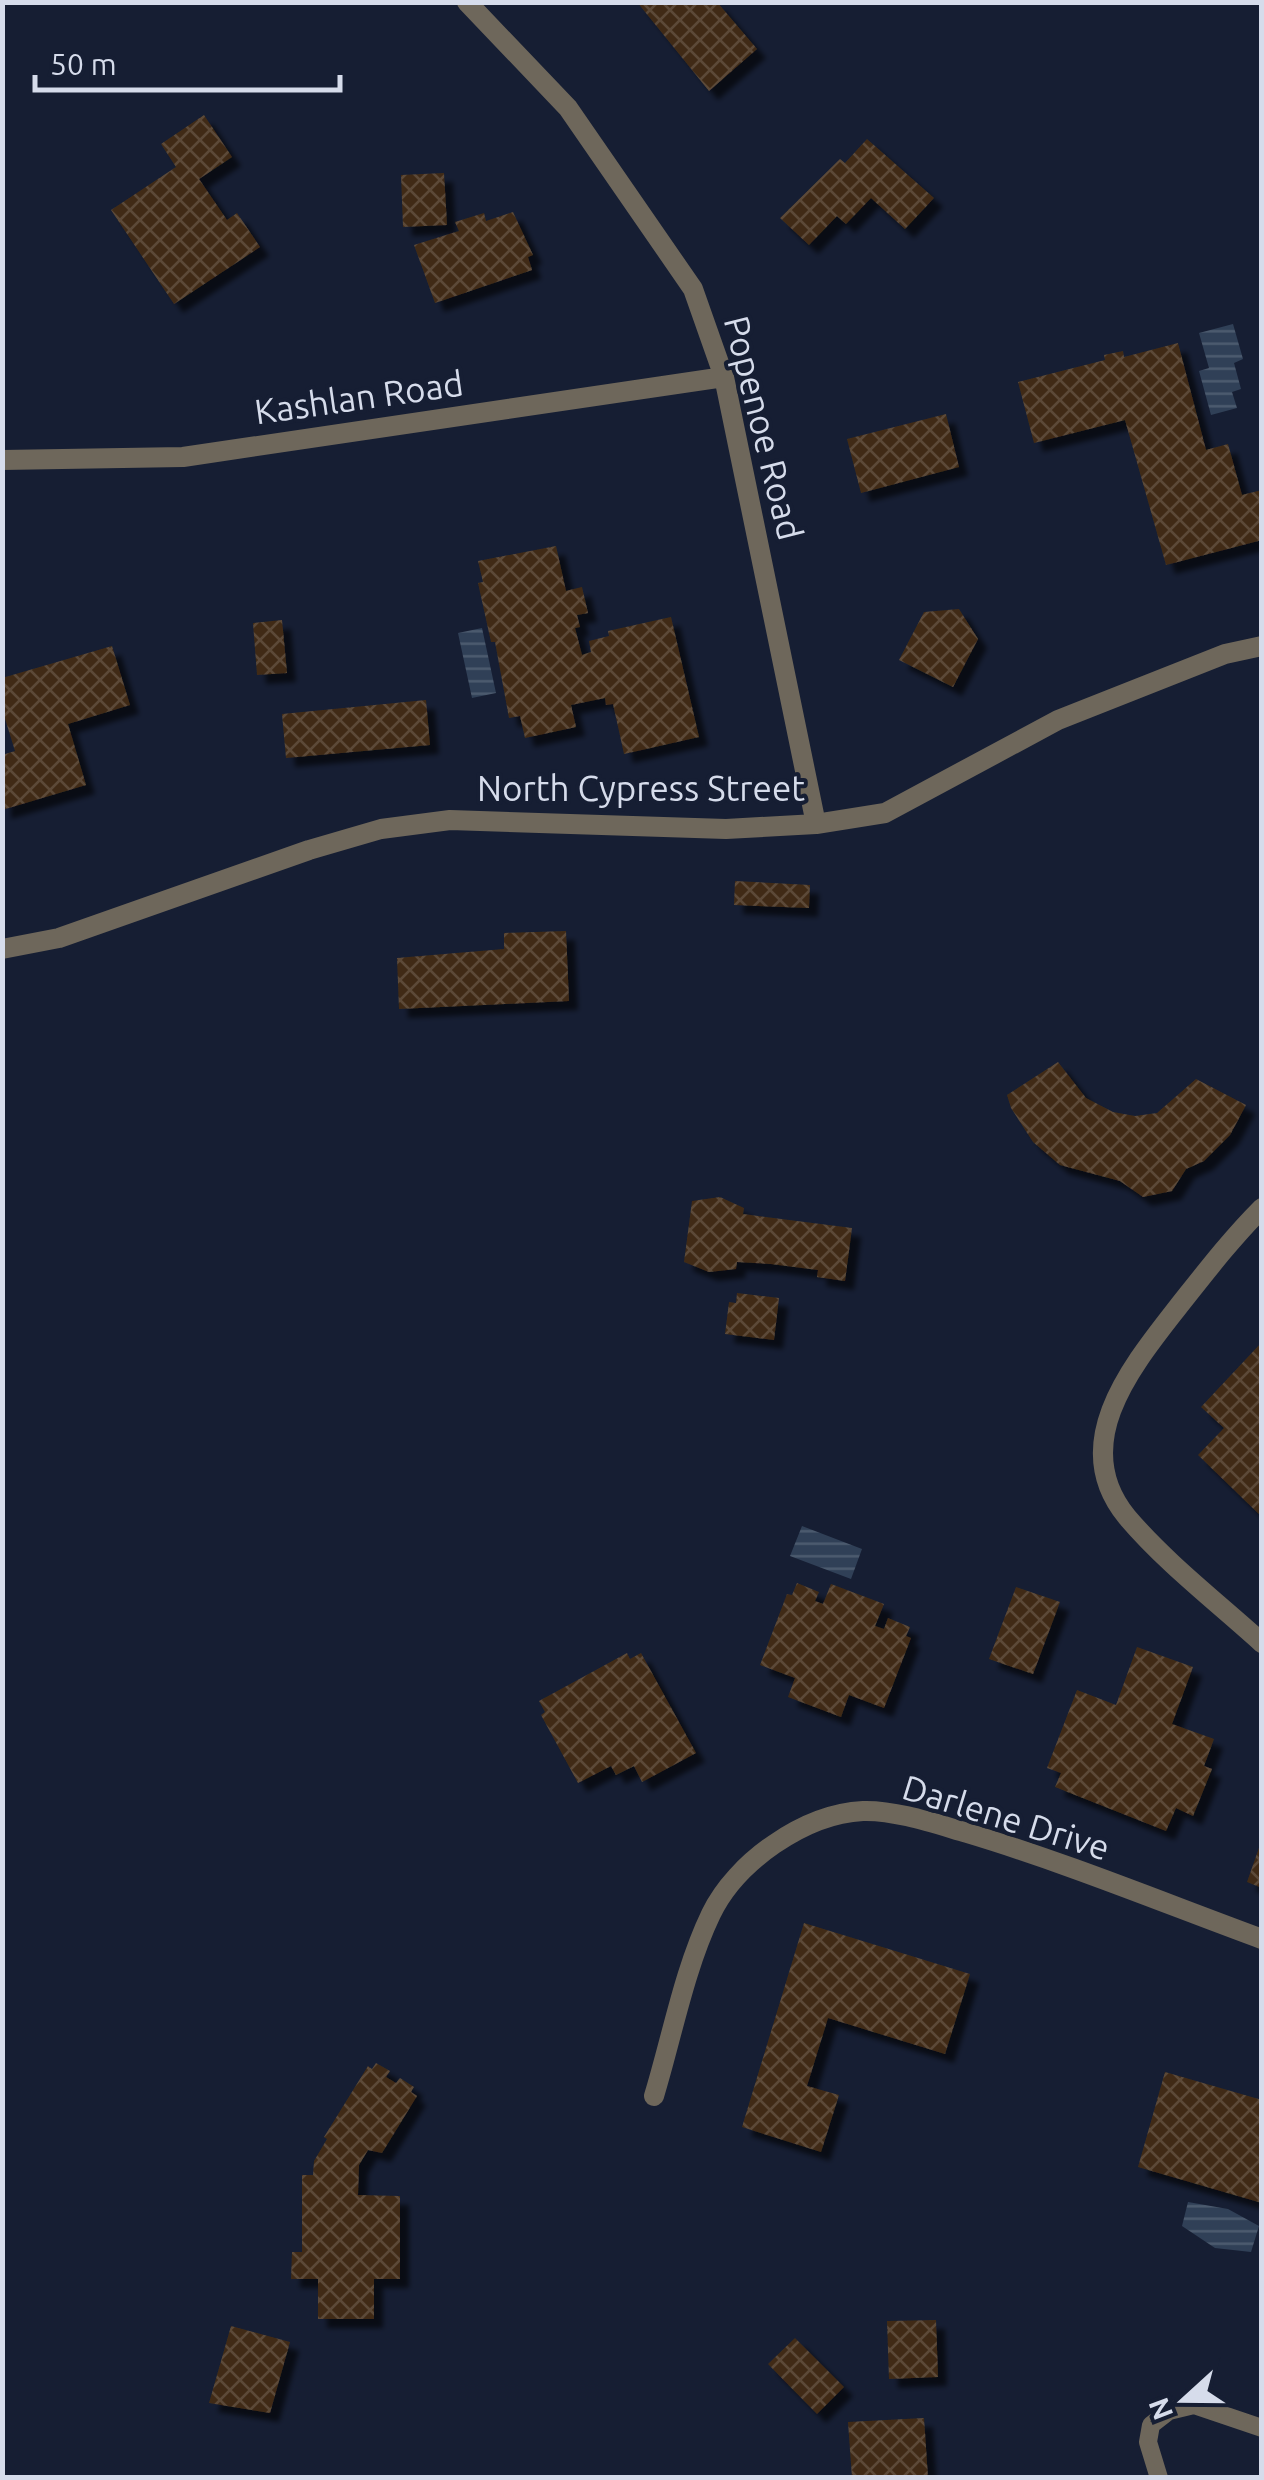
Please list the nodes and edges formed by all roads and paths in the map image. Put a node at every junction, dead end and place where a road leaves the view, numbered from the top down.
1 (467, 2) edge
2 (724, 377) junction
3 (2, 460) edge
4 (1262, 646) edge
5 (816, 824) junction
6 (2, 948) edge
7 (1262, 1208) edge
8 (1260, 1639) edge
9 (1262, 1939) edge
10 (654, 2096) dead end
11 (1262, 2428) edge
12 (1158, 2478) edge

1 - 2 street, Popenoe Road
2 - 3 street, Kashlan Road
2 - 5 street, Popenoe Road
4 - 5 street, North Cypress Street
5 - 6 street, North Cypress Street
7 - 8 street
9 - 10 street, Darlene Drive
11 - 12 lane

